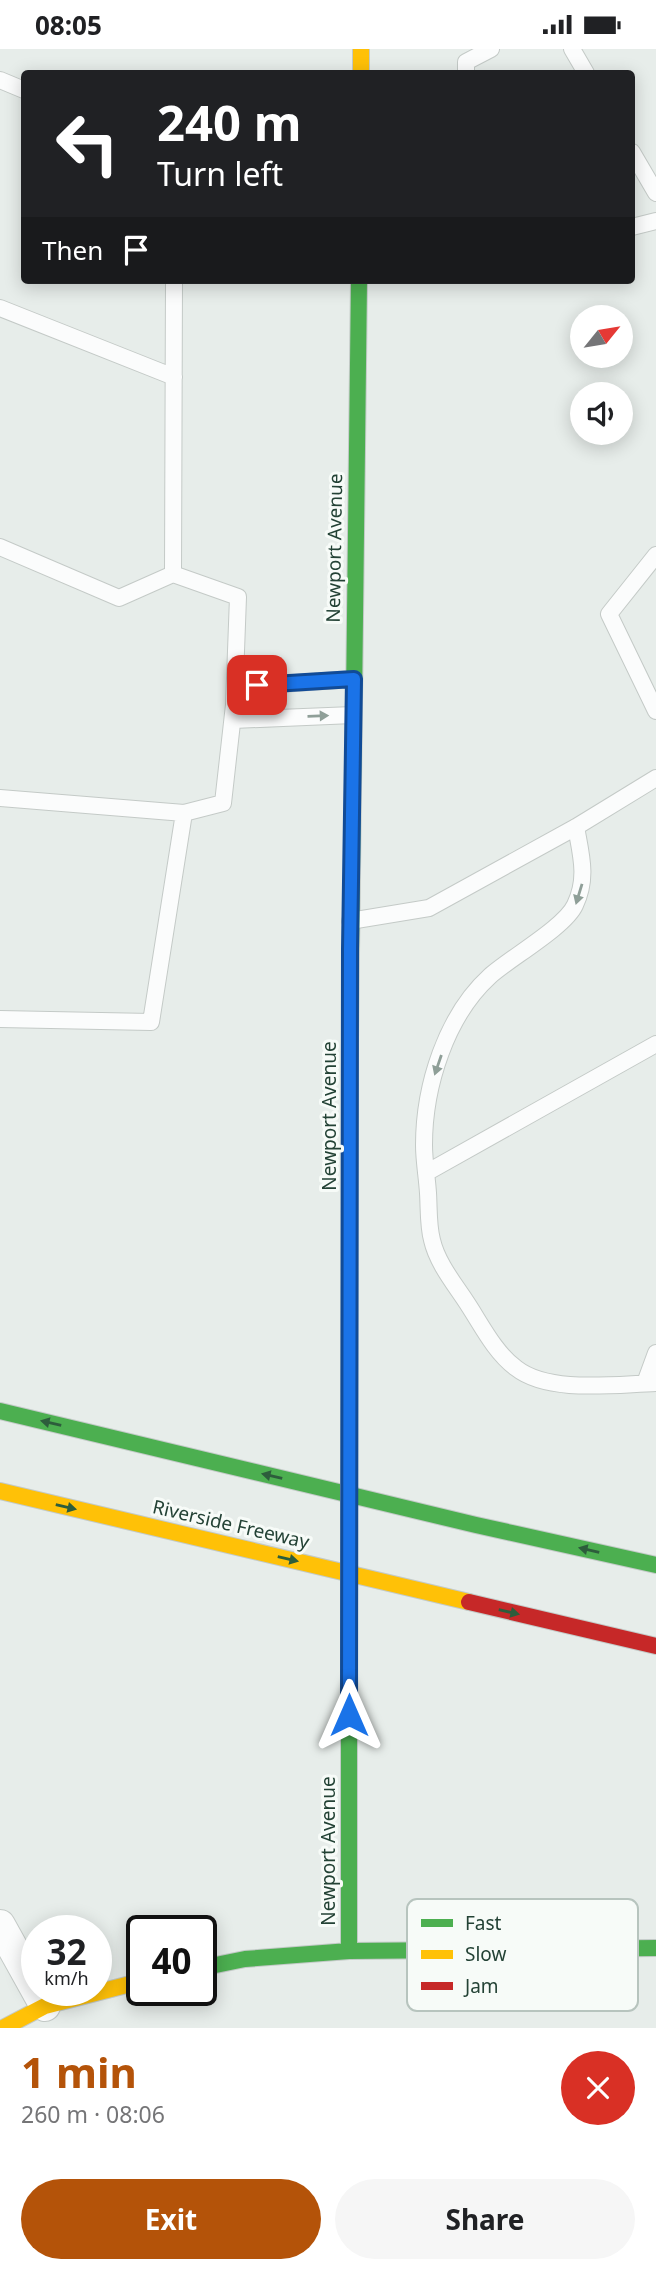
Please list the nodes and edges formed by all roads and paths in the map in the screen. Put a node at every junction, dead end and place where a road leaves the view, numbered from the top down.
1 (361, 49) edge
2 (491, 49) edge
3 (572, 49) edge
4 (361, 70) edge
5 (466, 70) edge
6 (584, 70) edge
7 (0, 80) edge
8 (21, 89) edge
9 (635, 157) edge
10 (656, 193) edge
11 (656, 221) edge
12 (635, 226) edge
13 (174, 284) edge
14 (359, 284) edge
15 (0, 308) edge
16 (174, 377) junction
17 (0, 547) edge
18 (656, 555) edge
19 (173, 574) junction
20 (354, 679) junction
21 (235, 687) junction
22 (656, 711) edge
23 (353, 715) junction
24 (233, 720) junction
25 (656, 778) edge
26 (0, 798) edge
27 (184, 813) junction
28 (576, 827) junction
29 (350, 921) junction
30 (0, 1019) edge
31 (656, 1044) edge
32 (426, 1173) junction
33 (656, 1353) edge
34 (650, 1383) edge
35 (0, 1411) edge
36 (0, 1492) edge
37 (656, 1565) edge
38 (656, 1646) edge
39 (0, 1924) edge
40 (638, 1948) edge
41 (656, 1948) edge
42 (407, 1950) edge
43 (349, 1951) junction
44 (21, 1962) edge
45 (217, 1965) edge
46 (45, 2006) edge
47 (3, 2028) edge

1 - 4 main road
2 - 5 lane
3 - 6 lane
7 - 8 lane
9 - 10 lane
11 - 12 lane
13 - 16 lane
14 - 20 main road, Newport Avenue
15 - 16 lane
16 - 19 lane
17 - 19 lane
18 - 22 lane
19 - 21 lane
20 - 21 lane
20 - 23 main road, Newport Avenue
21 - 24 lane
24 -> 23 lane
23 - 29 main road, Newport Avenue
24 - 27 lane
25 - 28 lane
26 - 27 lane
27 - 30 lane
28 - 29 lane
28 -> 32 lane
29 - 43 main road, Newport Avenue, bridge
31 - 32 lane
32 - 34 lane
33 - 34 lane
37 -> 35 main road
36 -> 38 main road, Riverside Freeway
39 - 44 street
40 - 41 main road
42 - 43 main road
43 - 45 main road
46 - 47 main road

